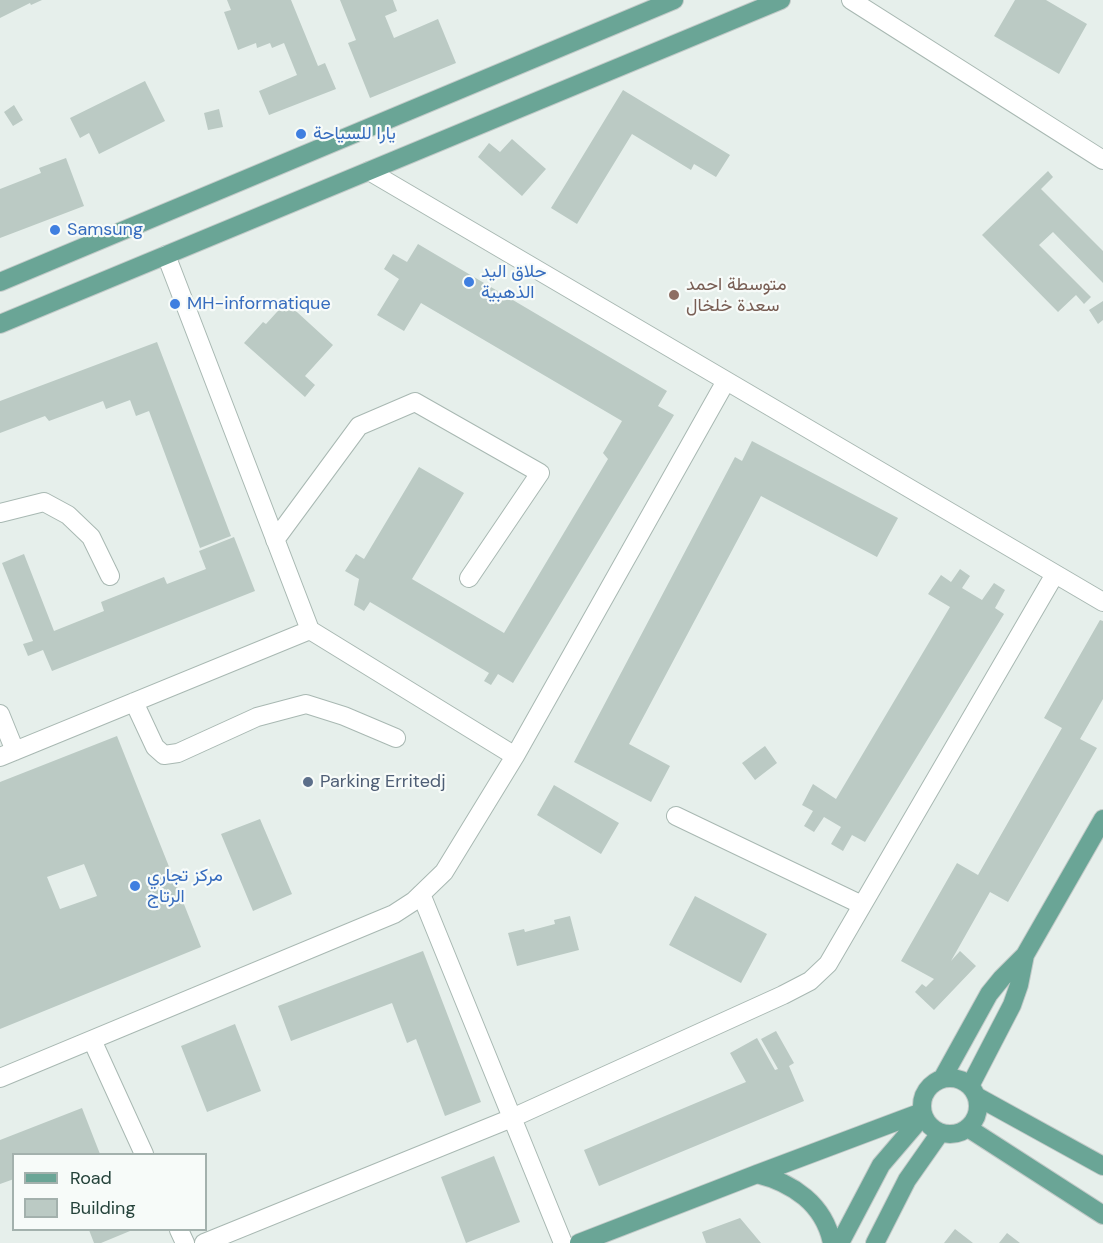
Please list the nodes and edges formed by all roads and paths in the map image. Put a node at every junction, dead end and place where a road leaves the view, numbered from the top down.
1 (674, 0) edge
2 (781, 0) edge
3 (851, 0) edge
4 (1103, 160) edge
5 (369, 171) junction
6 (166, 255) junction
7 (0, 282) edge
8 (0, 324) edge
9 (726, 381) junction
10 (0, 513) edge
11 (275, 540) junction
12 (1055, 574) junction
13 (110, 576) dead end
14 (469, 578) dead end
15 (1103, 602) edge
16 (310, 630) junction
17 (134, 702) junction
18 (0, 714) edge
19 (396, 738) dead end
20 (7, 754) edge
21 (514, 756) junction
22 (676, 816) dead end
23 (1103, 819) edge
24 (421, 894) junction
25 (862, 905) junction
26 (1025, 956) junction
27 (92, 1040) junction
28 (0, 1078) edge
29 (942, 1079) junction
30 (973, 1091) junction
31 (922, 1114) junction
32 (512, 1118) junction
33 (968, 1128) junction
34 (940, 1133) junction
35 (143, 1153) edge
36 (1103, 1167) edge
37 (757, 1173) junction
38 (1103, 1215) edge
39 (204, 1243) edge
40 (563, 1243) edge
41 (579, 1243) edge
42 (832, 1243) edge
43 (840, 1243) edge
44 (874, 1243) edge

1 - 7 main road
2 - 5 main road
3 - 4 street
5 - 6 main road
5 - 9 street
6 - 8 main road
6 - 11 street
9 - 12 street
9 - 21 street
10 - 13 street
11 - 14 street
11 - 16 street
12 - 15 street
12 - 25 street
16 - 17 street
16 - 21 street
17 - 19 street
17 - 20 street
18 - 20 street
21 - 24 street
22 - 25 street
23 - 26 main road
24 - 27 street
24 - 32 street
25 - 32 street
26 - 29 main road
26 - 30 main road
27 - 28 street
27 - 35 street
29 - 30 main road
29 - 31 main road
30 - 33 main road
30 - 36 main road
31 - 34 main road
31 - 37 main road
31 - 43 main road
32 - 39 street
32 - 40 street
33 - 34 main road
33 - 38 main road
34 - 44 main road
37 - 41 main road
37 - 42 main road

